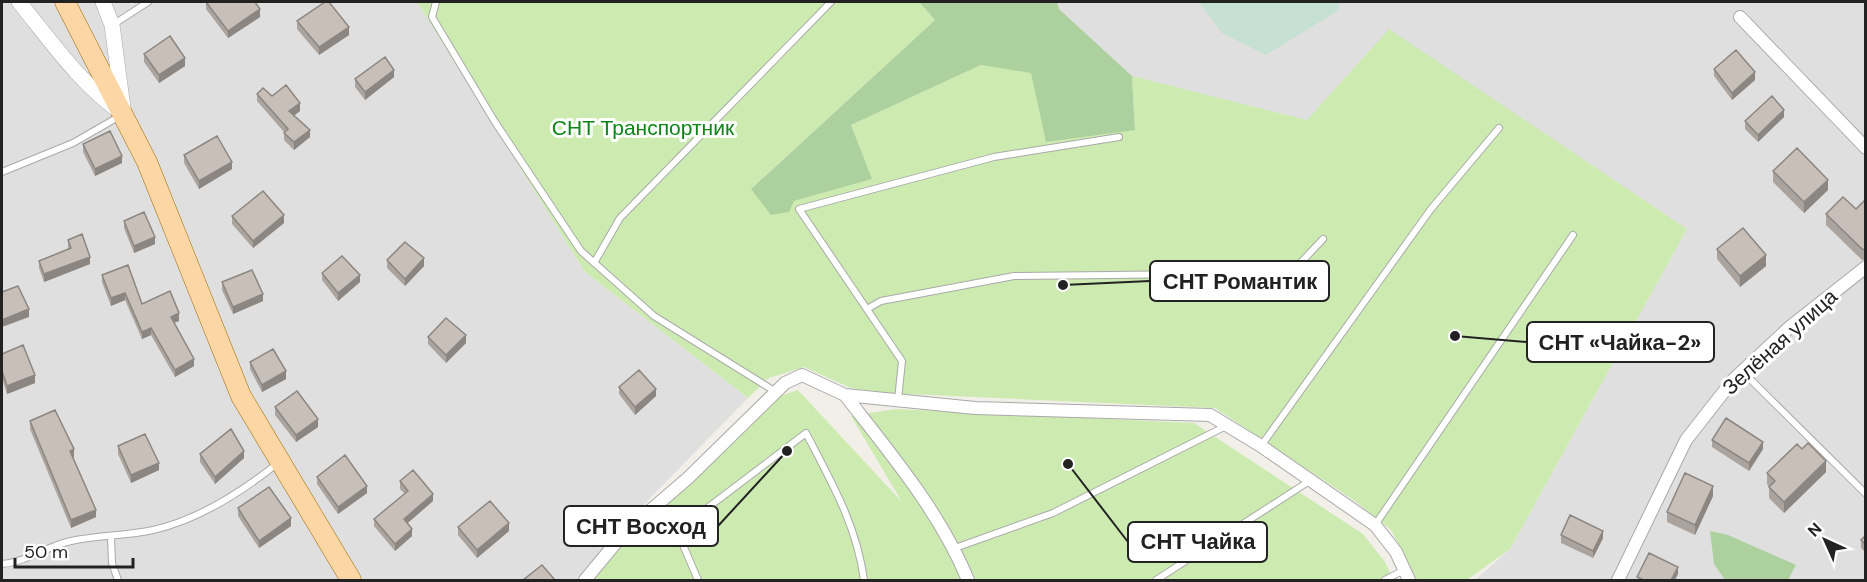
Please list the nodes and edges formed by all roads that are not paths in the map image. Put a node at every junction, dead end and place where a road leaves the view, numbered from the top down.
1 (19, 2) edge
2 (66, 2) edge
3 (104, 2) edge
4 (148, 2) edge
5 (436, 2) edge
6 (831, 2) edge
7 (1740, 17) dead end
8 (112, 25) junction
9 (123, 114) junction
10 (1499, 128) dead end
11 (1119, 137) dead end
12 (1866, 147) edge
13 (2, 172) edge
14 (1573, 235) dead end
15 (1323, 239) dead end
16 (594, 263) junction
17 (1866, 267) edge
18 (867, 309) junction
19 (1742, 371) junction
20 (776, 392) junction
21 (845, 395) junction
22 (898, 401) junction
23 (1228, 425) junction
24 (1261, 446) junction
25 (280, 461) junction
26 (1311, 480) junction
27 (1866, 494) edge
28 (1375, 525) junction
29 (111, 537) junction
30 (955, 548) junction
31 (2, 564) edge
32 (1406, 575) edge
33 (118, 580) edge
34 (351, 580) edge
35 (585, 580) edge
36 (698, 580) edge
37 (864, 580) edge
38 (968, 580) edge
39 (1156, 580) edge
40 (1385, 580) edge
41 (1618, 580) edge

1 - 9 street
2 - 9 main road
3 - 8 street
4 - 8 lane
5 - 16 lane
6 - 16 lane
7 - 12 street
8 - 9 street
9 - 13 lane
9 - 25 main road
10 - 24 lane
11 - 18 lane
14 - 28 lane
15 - 18 lane
16 - 20 lane
17 - 19 street, Зелёная улица
18 - 22 lane
19 - 27 lane
19 - 41 street, Зелёная улица
20 - 21 street
20 - 35 street
21 - 22 street
21 - 30 street
22 - 23 street
23 - 24 street
23 - 30 lane
24 - 26 street
25 - 29 lane
25 - 34 main road
26 - 28 street
26 - 39 lane
28 - 32 street
29 - 31 lane
29 - 33 lane
30 - 38 street
32 - 40 lane
36 - 37 lane

